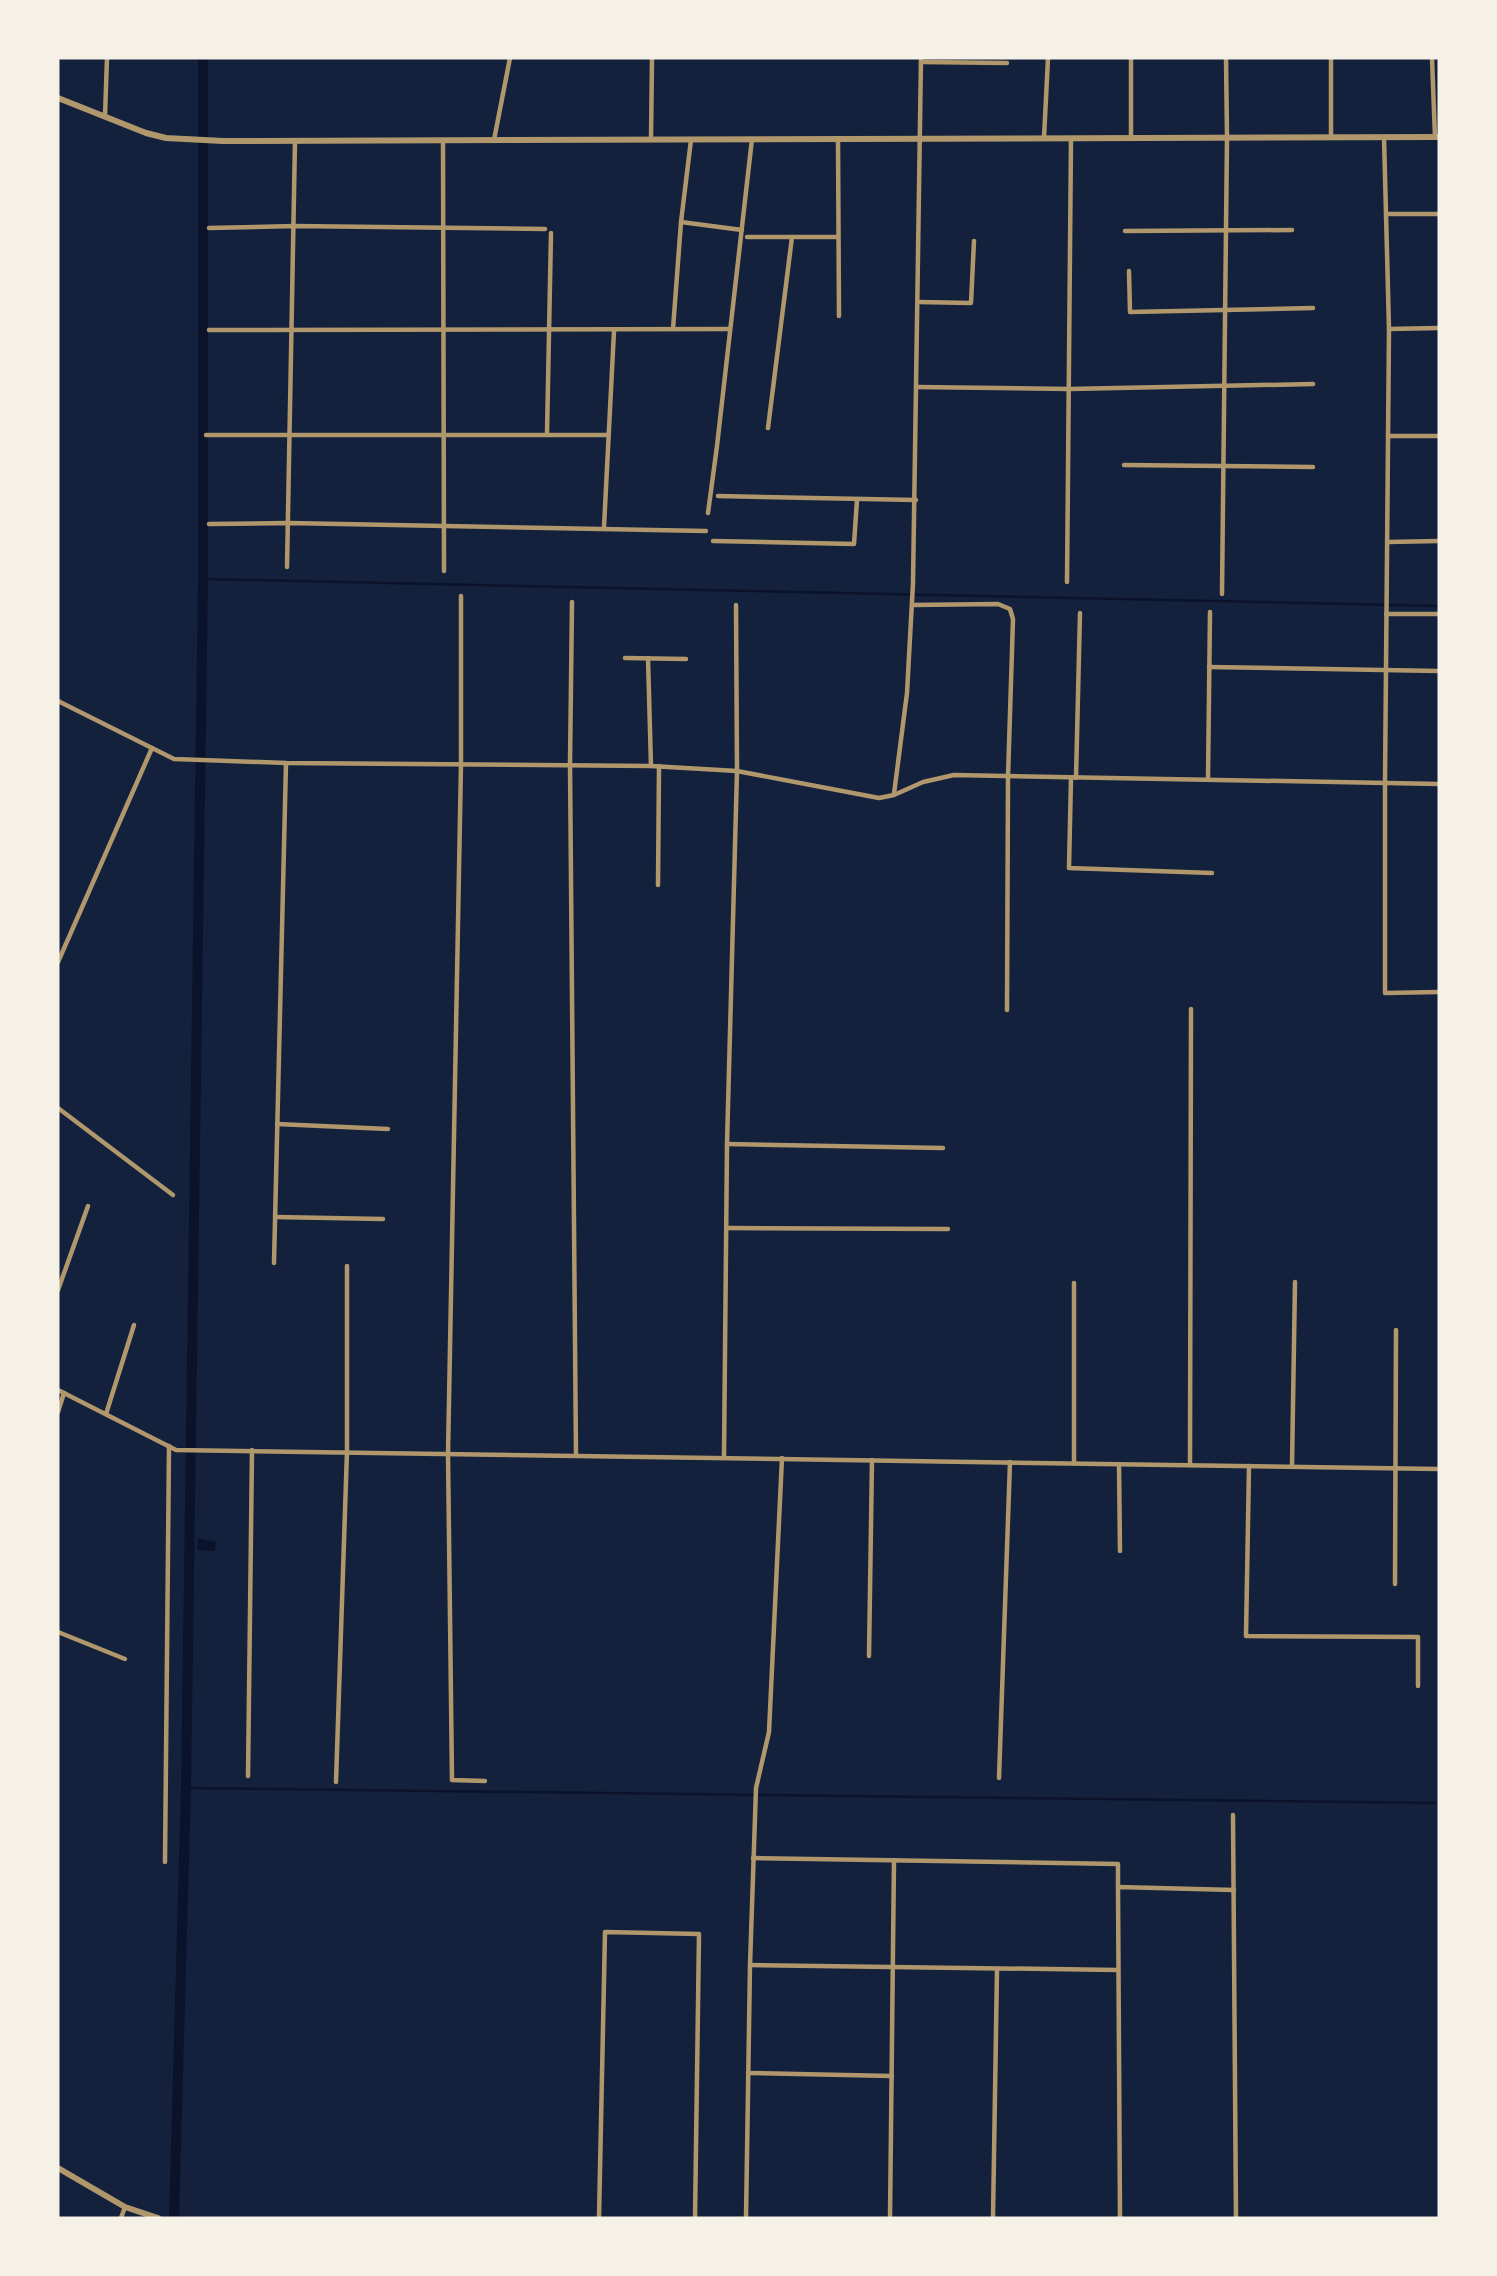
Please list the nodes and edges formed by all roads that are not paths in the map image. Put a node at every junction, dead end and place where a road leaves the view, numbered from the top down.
1 (107, 58) edge
2 (510, 58) edge
3 (652, 58) edge
4 (1048, 58) edge
5 (1131, 58) edge
6 (1226, 58) edge
7 (1331, 58) edge
8 (1432, 58) edge
9 (921, 60) edge
10 (1007, 63) dead end
11 (58, 97) edge
12 (105, 117) junction
13 (1331, 136) junction
14 (1384, 137) junction
15 (1437, 137) edge
16 (752, 138) junction
17 (920, 138) junction
18 (1044, 138) junction
19 (1131, 138) junction
20 (1227, 138) junction
21 (651, 139) junction
22 (838, 139) junction
23 (1071, 139) junction
24 (443, 140) junction
25 (494, 140) junction
26 (691, 140) junction
27 (295, 141) junction
28 (1386, 214) junction
29 (1439, 214) edge
30 (681, 222) junction
31 (293, 226) junction
32 (209, 228) dead end
33 (443, 229) junction
34 (545, 229) dead end
35 (742, 230) junction
36 (1293, 230) dead end
37 (1125, 231) dead end
38 (1226, 231) junction
39 (551, 233) dead end
40 (747, 237) dead end
41 (792, 237) junction
42 (838, 237) junction
43 (974, 241) dead end
44 (1129, 271) dead end
45 (918, 302) junction
46 (1313, 308) dead end
47 (1225, 309) junction
48 (839, 316) dead end
49 (673, 328) junction
50 (1389, 328) junction
51 (1439, 328) edge
52 (549, 329) junction
53 (729, 329) junction
54 (209, 330) dead end
55 (290, 330) junction
56 (444, 330) junction
57 (614, 331) junction
58 (1313, 384) dead end
59 (1224, 386) junction
60 (916, 387) junction
61 (1069, 389) junction
62 (768, 428) dead end
63 (290, 434) junction
64 (206, 435) dead end
65 (444, 435) junction
66 (547, 435) junction
67 (608, 435) junction
68 (1388, 436) junction
69 (1439, 436) edge
70 (1124, 465) dead end
71 (1223, 466) junction
72 (1312, 467) dead end
73 (718, 496) dead end
74 (857, 500) junction
75 (916, 500) junction
76 (708, 513) dead end
77 (288, 523) junction
78 (209, 524) dead end
79 (444, 527) junction
80 (604, 527) junction
81 (706, 531) dead end
82 (713, 541) dead end
83 (1439, 541) edge
84 (1388, 542) junction
85 (287, 567) dead end
86 (444, 571) dead end
87 (1067, 582) dead end
88 (1222, 594) dead end
89 (461, 596) dead end
90 (572, 602) dead end
91 (736, 605) dead end
92 (912, 605) junction
93 (1210, 612) dead end
94 (1386, 612) junction
95 (1080, 613) dead end
96 (1439, 614) edge
97 (625, 658) dead end
98 (648, 658) junction
99 (686, 659) dead end
100 (1209, 667) junction
101 (1386, 670) junction
102 (1439, 671) edge
103 (58, 701) edge
104 (152, 748) junction
105 (286, 763) junction
106 (461, 764) junction
107 (569, 764) junction
108 (651, 766) junction
109 (659, 766) junction
110 (737, 771) junction
111 (1009, 777) junction
112 (1073, 778) junction
113 (1208, 779) junction
114 (1384, 781) junction
115 (1439, 784) edge
116 (894, 795) junction
117 (1212, 873) dead end
118 (658, 885) dead end
119 (58, 962) edge
120 (1439, 992) edge
121 (1191, 1009) dead end
122 (1007, 1010) dead end
123 (58, 1108) edge
124 (277, 1124) junction
125 (388, 1129) dead end
126 (727, 1144) junction
127 (943, 1148) dead end
128 (173, 1195) dead end
129 (89, 1206) dead end
130 (275, 1217) junction
131 (383, 1219) dead end
132 (726, 1228) junction
133 (948, 1229) dead end
134 (274, 1263) dead end
135 (347, 1266) dead end
136 (1295, 1282) dead end
137 (1074, 1283) dead end
138 (58, 1290) edge
139 (134, 1325) dead end
140 (1396, 1330) dead end
141 (58, 1390) edge
142 (64, 1393) junction
143 (58, 1412) edge
144 (106, 1414) junction
145 (169, 1446) junction
146 (252, 1450) junction
147 (346, 1451) junction
148 (448, 1454) junction
149 (576, 1455) junction
150 (724, 1457) junction
151 (782, 1458) junction
152 (872, 1460) junction
153 (1010, 1462) junction
154 (1074, 1463) junction
155 (1119, 1464) junction
156 (1190, 1465) junction
157 (1249, 1466) junction
158 (1292, 1466) junction
159 (1395, 1468) junction
160 (1439, 1469) edge
161 (1120, 1551) dead end
162 (1395, 1584) dead end
163 (58, 1633) edge
164 (869, 1656) dead end
165 (125, 1659) dead end
166 (1418, 1686) dead end
167 (248, 1776) dead end
168 (999, 1778) dead end
169 (485, 1781) dead end
170 (336, 1782) dead end
171 (1233, 1815) dead end
172 (753, 1858) junction
173 (894, 1860) junction
174 (164, 1862) dead end
175 (1118, 1887) junction
176 (1234, 1890) junction
177 (750, 1965) junction
178 (893, 1967) junction
179 (997, 1969) junction
180 (1117, 1970) junction
181 (748, 2073) junction
182 (892, 2076) junction
183 (58, 2168) edge
184 (125, 2207) junction
185 (121, 2218) edge
186 (158, 2218) edge
187 (599, 2218) edge
188 (695, 2218) edge
189 (746, 2218) edge
190 (890, 2218) edge
191 (993, 2218) edge
192 (1120, 2218) edge
193 (1236, 2218) edge

1 - 12 street
2 - 25 street
3 - 21 street
4 - 18 street
5 - 19 street
6 - 20 street
7 - 13 street
8 - 15 street
9 - 10 street
9 - 17 street
11 - 12 street
12 - 27 street
13 - 14 street
13 - 20 street
14 - 15 street
14 - 28 street
16 - 22 street
16 - 26 street
16 - 35 street
17 - 18 street
17 - 22 street
17 - 45 street
18 - 23 street
19 - 20 street
19 - 23 street
20 - 38 street
21 - 25 street
21 - 26 street
22 - 42 street
23 - 61 street
24 - 25 street
24 - 27 street
24 - 33 street
26 - 30 street
27 - 31 street
28 - 29 street
28 - 50 street
30 - 35 street
30 - 49 street
31 - 32 street
31 - 33 street
31 - 55 street
33 - 34 street
33 - 56 street
35 - 53 street
36 - 38 street
37 - 38 street
38 - 47 street
39 - 52 street
40 - 41 street
41 - 42 street
41 - 62 street
42 - 48 street
43 - 45 street
44 - 47 street
45 - 60 street
46 - 47 street
47 - 59 street
49 - 53 street
49 - 57 street
50 - 51 street
50 - 68 street
52 - 56 street
52 - 57 street
52 - 66 street
53 - 76 street
54 - 55 street
55 - 56 street
55 - 63 street
56 - 65 street
57 - 67 street
58 - 59 street
59 - 61 street
59 - 71 street
60 - 61 street
60 - 75 street
61 - 87 street
63 - 64 street
63 - 65 street
63 - 77 street
65 - 66 street
65 - 79 street
66 - 67 street
67 - 80 street
68 - 69 street
68 - 84 street
70 - 71 street
71 - 72 street
71 - 88 street
73 - 74 street
74 - 75 street
74 - 82 street
75 - 92 street
77 - 78 street
77 - 79 street
77 - 85 street
79 - 80 street
79 - 86 street
80 - 81 street
83 - 84 street
84 - 94 street
89 - 106 street
90 - 107 street
91 - 110 street
92 - 111 street
92 - 116 street
93 - 100 street
94 - 96 street
94 - 101 street
95 - 112 street
97 - 98 street
98 - 99 street
98 - 108 street
100 - 101 street
100 - 113 street
101 - 102 street
101 - 114 street
103 - 104 street
104 - 105 street
104 - 119 street
105 - 106 street
105 - 124 street
106 - 107 street
106 - 148 street
107 - 108 street
107 - 149 street
108 - 109 street
109 - 110 street
109 - 118 street
110 - 116 street
110 - 126 street
111 - 112 street
111 - 116 street
111 - 122 street
112 - 113 street
112 - 117 street
113 - 114 street
114 - 115 street
114 - 120 street
121 - 156 street
123 - 128 street
124 - 125 street
124 - 130 street
126 - 127 street
126 - 132 street
129 - 138 street
130 - 131 street
130 - 134 street
132 - 133 street
132 - 150 street
135 - 147 street
136 - 158 street
137 - 154 street
139 - 144 street
140 - 159 street
141 - 142 street
142 - 143 street
142 - 144 street
144 - 145 street
145 - 146 street
145 - 174 street
146 - 147 street
146 - 167 street
147 - 148 street
147 - 170 street
148 - 149 street
148 - 169 street
149 - 150 street
150 - 151 street
151 - 152 street
151 - 172 street
152 - 153 street
152 - 164 street
153 - 154 street
153 - 168 street
154 - 155 street
155 - 156 street
155 - 161 street
156 - 157 street
157 - 158 street
157 - 166 street
158 - 159 street
159 - 160 street
159 - 162 street
163 - 165 street
171 - 176 street
172 - 173 street
172 - 177 street
173 - 175 street
173 - 178 street
175 - 176 street
175 - 180 street
176 - 193 street
177 - 178 street
177 - 181 street
178 - 179 street
178 - 182 street
179 - 180 street
179 - 191 street
180 - 192 street
181 - 182 street
181 - 189 street
182 - 190 street
183 - 184 street
184 - 185 street
184 - 186 street
187 - 188 street

